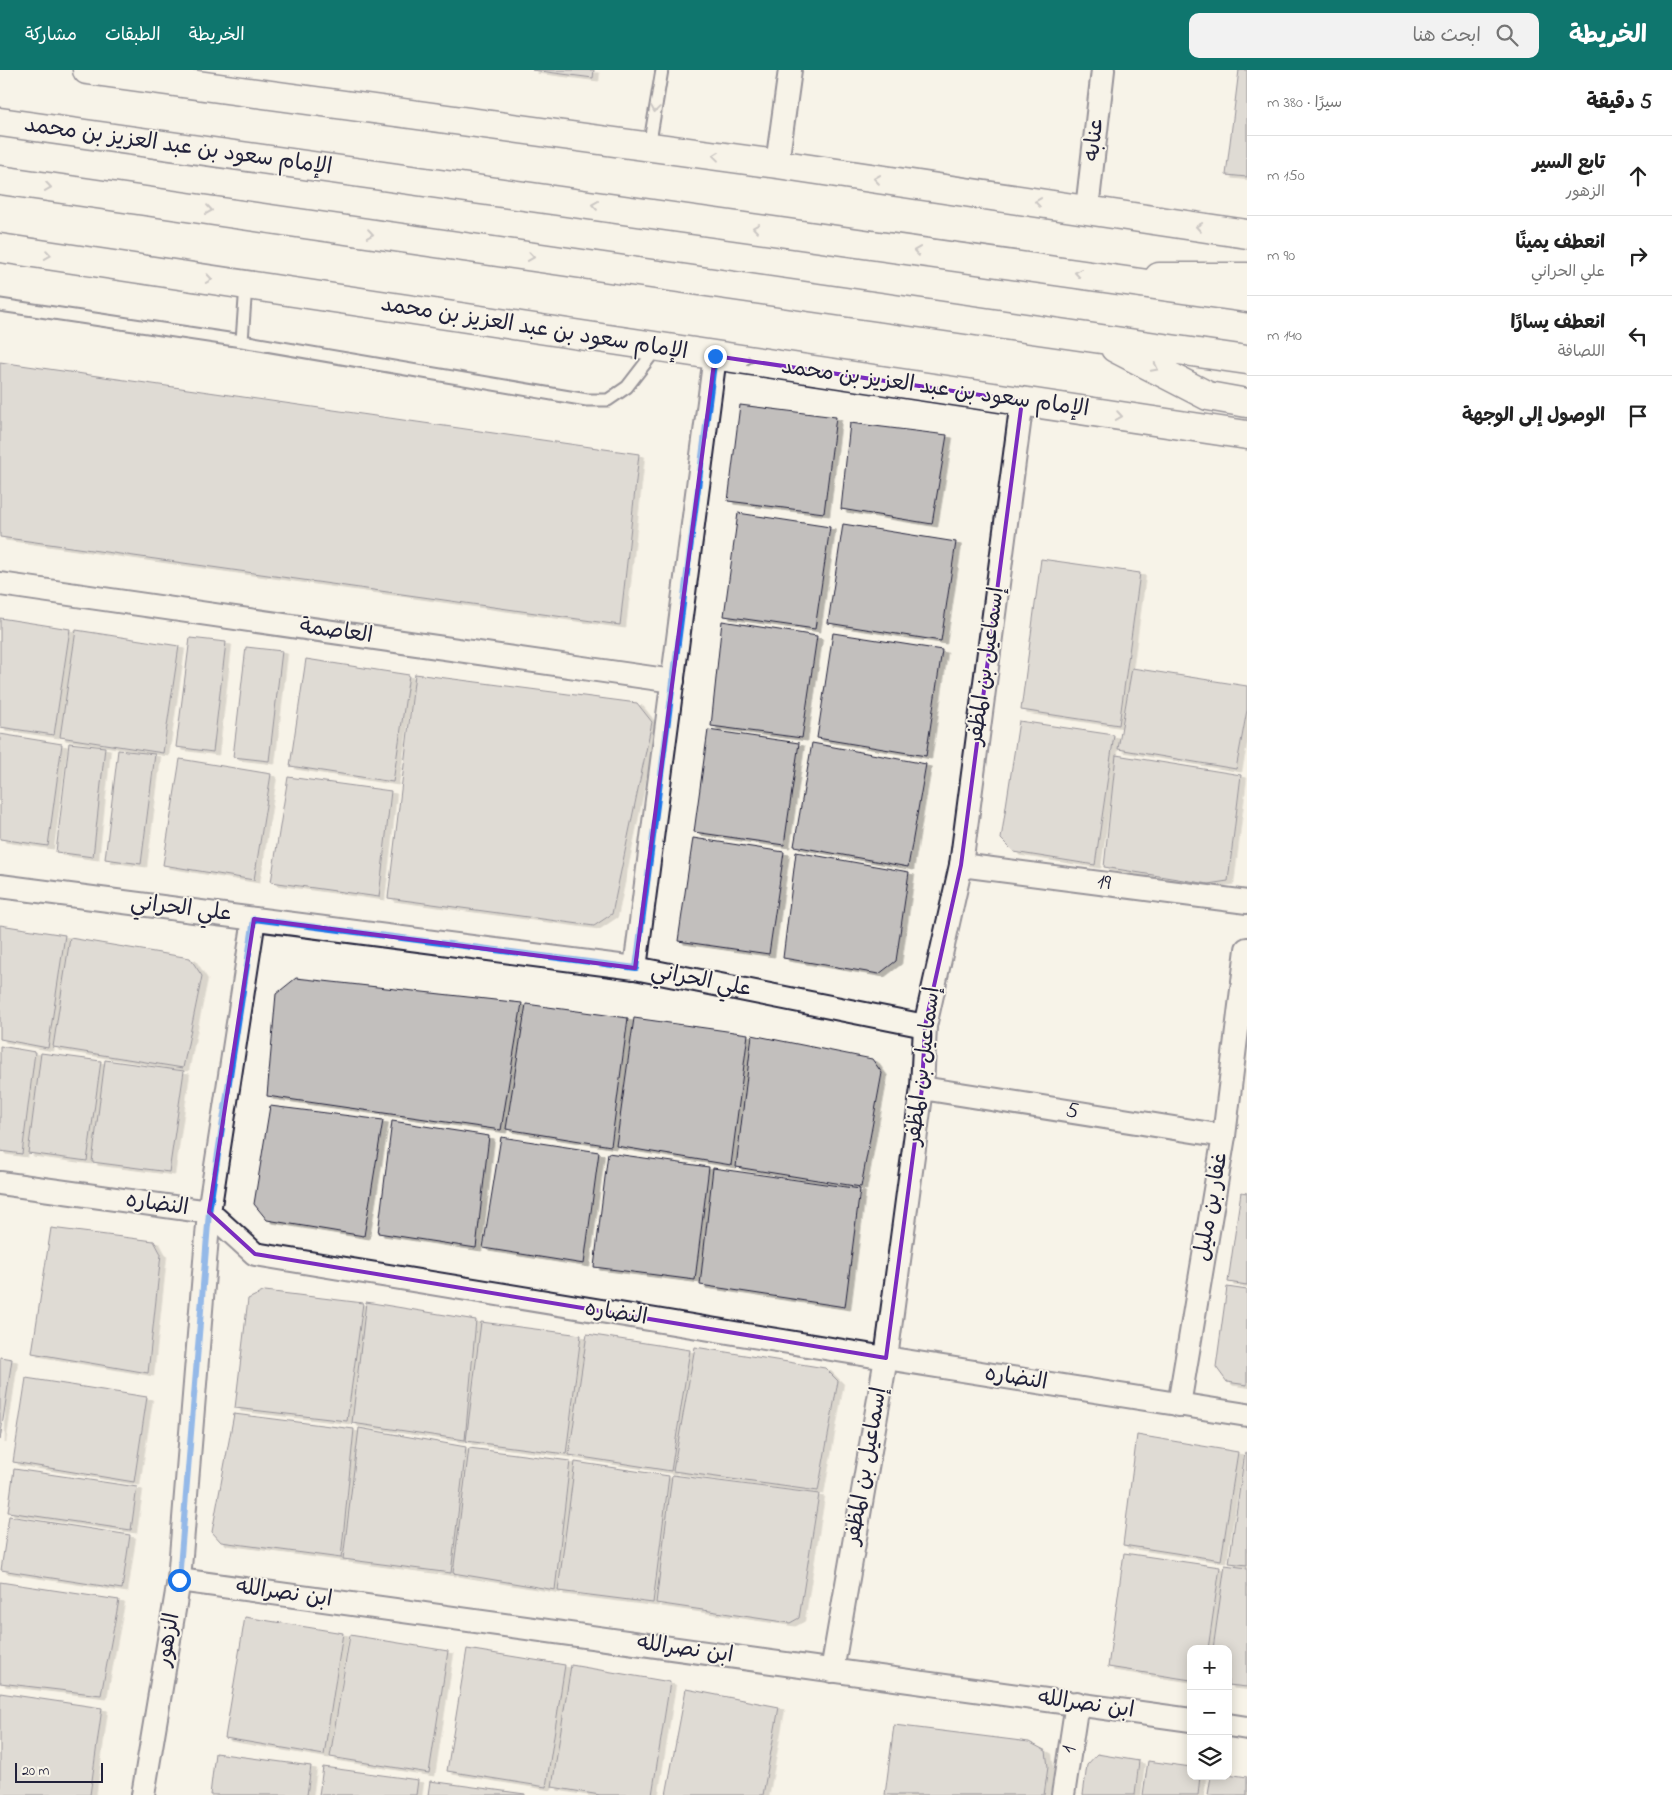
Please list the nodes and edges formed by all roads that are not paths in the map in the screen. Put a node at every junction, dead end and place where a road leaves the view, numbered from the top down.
1 (87, 70) edge
2 (662, 70) edge
3 (790, 70) edge
4 (1102, 70) edge
5 (0, 122) edge
6 (649, 148) junction
7 (777, 164) junction
8 (0, 180) edge
9 (1087, 209) junction
10 (1247, 234) edge
11 (0, 248) edge
12 (1105, 277) junction
13 (1247, 277) edge
14 (246, 285) junction
15 (1247, 298) edge
16 (0, 304) edge
17 (1096, 338) junction
18 (242, 341) junction
19 (658, 347) junction
20 (715, 356) junction
21 (1247, 360) edge
22 (1022, 401) junction
23 (1247, 403) edge
24 (1247, 435) edge
25 (0, 584) edge
26 (673, 681) junction
27 (961, 865) junction
28 (0, 886) edge
29 (1247, 902) edge
30 (254, 919) junction
31 (1247, 949) edge
32 (636, 968) junction
33 (925, 1026) junction
34 (922, 1088) junction
35 (1224, 1136) junction
36 (0, 1183) edge
37 (209, 1212) junction
38 (886, 1358) junction
39 (1178, 1404) junction
40 (1247, 1414) edge
41 (179, 1580) junction
42 (832, 1670) junction
43 (1077, 1703) junction
44 (1187, 1719) edge
45 (1232, 1726) edge
46 (1247, 1728) edge
47 (143, 1795) edge
48 (1063, 1795) edge

1 - 6 main road
2 -> 6 lane
3 - 7 street
4 - 9 street, عنابه
12 -> 5 main road, الإمام سعود بن عبد العزيز بن محمد
7 -> 6 main road
9 -> 7 main road
8 -> 17 main road
10 -> 9 main road
11 -> 14 main road, الإمام سعود بن عبد العزيز بن محمد
12 - 13 main road
12 - 15 main road, الإمام سعود بن عبد العزيز بن محمد
14 - 18 lane
14 - 19 main road, الإمام سعود بن عبد العزيز بن محمد
16 - 18 lane
17 - 21 main road
17 -> 23 main road
18 - 19 lane
19 - 20 main road, الإمام سعود بن عبد العزيز بن محمد
20 -> 22 main road, الإمام سعود بن عبد العزيز بن محمد
20 - 26 street
22 -> 24 main road, الإمام سعود بن عبد العزيز بن محمد
22 - 27 street, إسماعيل بن المظفر
25 - 26 street, العاصمة
26 - 32 street
27 - 29 street, 19
27 - 33 street, إسماعيل بن المظفر
28 - 30 street, علي الحراني
30 - 32 street, علي الحراني
30 - 37 street, الزهور
31 - 35 street, غفار بن مليل
32 - 33 street, علي الحراني
33 - 34 street, إسماعيل بن المظفر
34 - 35 street, 5
34 - 38 street, إسماعيل بن المظفر
35 - 39 street, غفار بن مليل
36 - 37 street, النضاره
37 - 38 street, النضاره
37 - 41 street, الزهور
38 - 39 street, النضاره
38 - 42 street, إسماعيل بن المظفر
39 - 40 street, النضاره
41 - 42 street, ابن نصرالله
41 - 47 street, الزهور
42 - 43 street, ابن نصرالله
43 - 44 street, ابن نصرالله
43 - 48 street, 1
45 - 46 street

